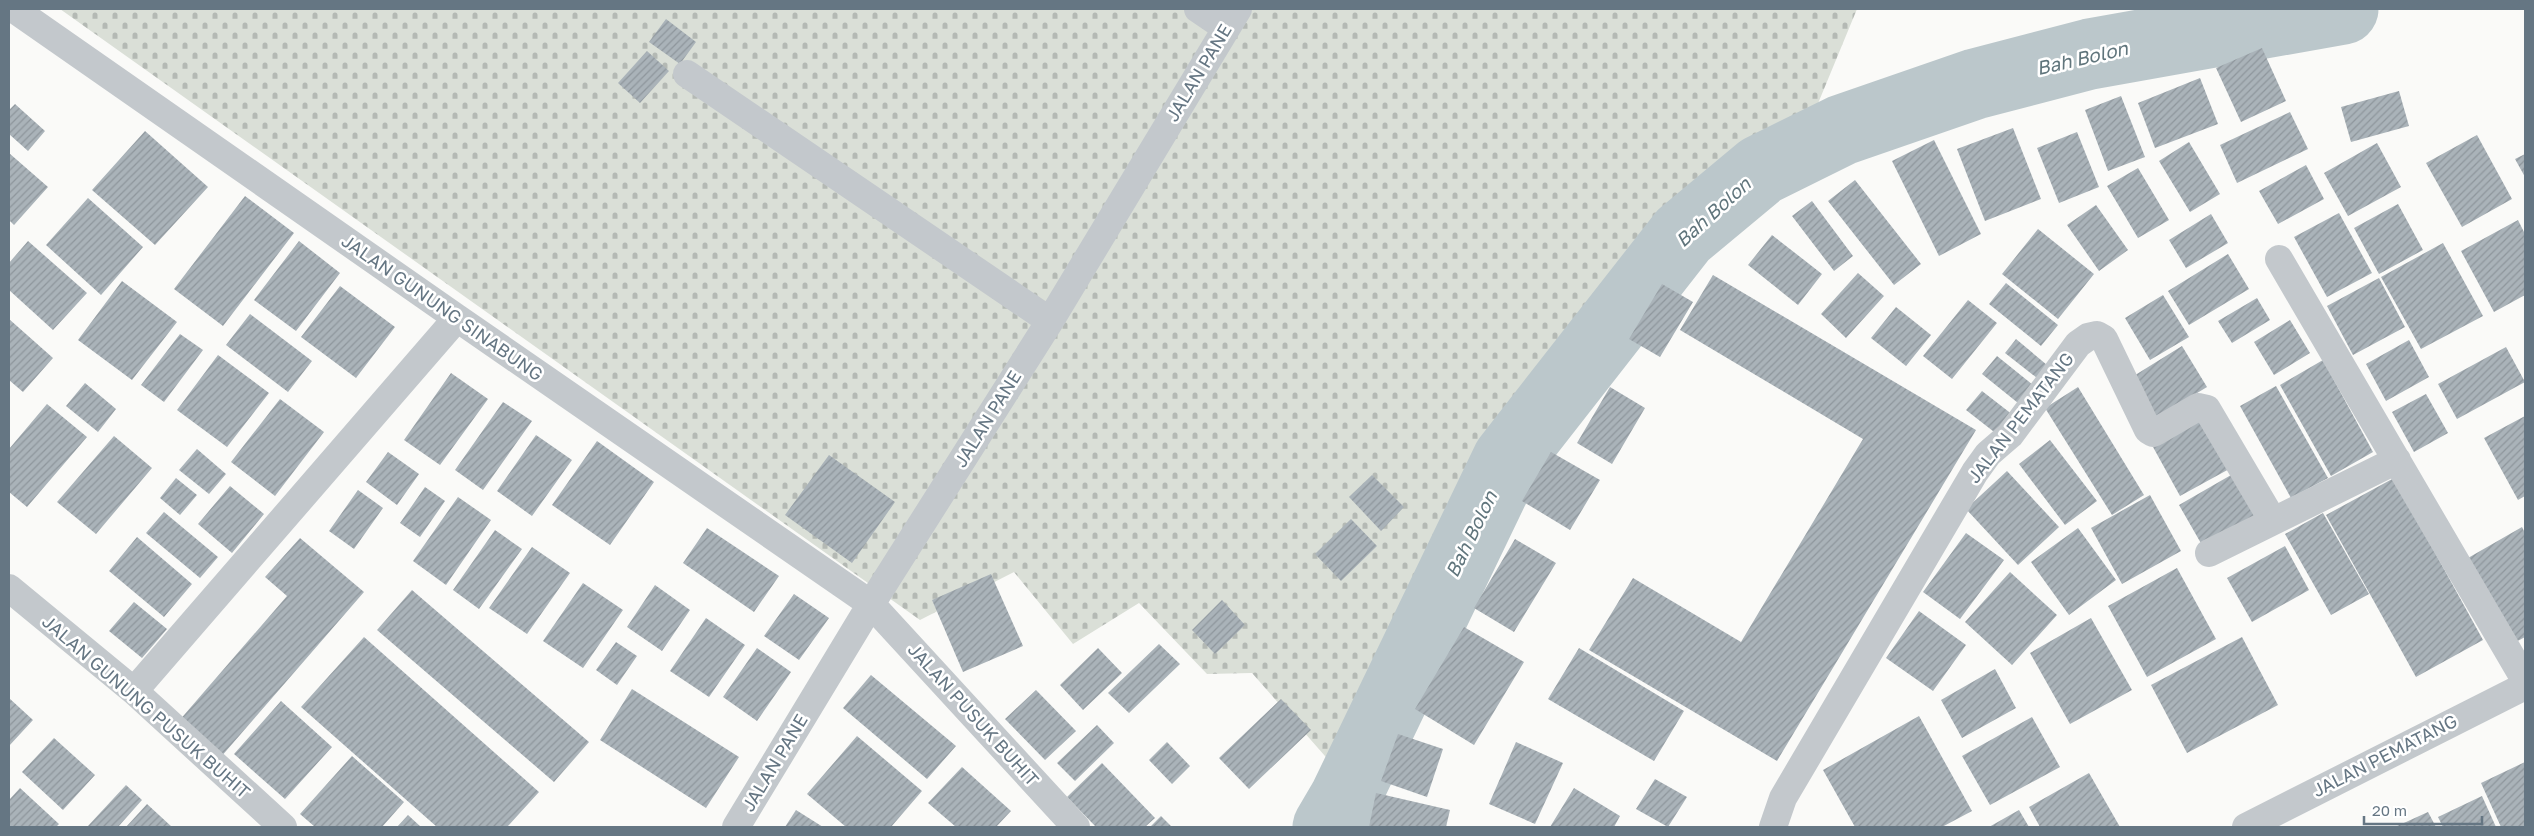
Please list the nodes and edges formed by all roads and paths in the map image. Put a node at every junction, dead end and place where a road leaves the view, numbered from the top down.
1 (14, 9) edge
2 (1198, 9) edge
3 (1232, 19) edge
4 (687, 74) dead end
5 (2279, 259) dead end
6 (457, 318) junction
7 (1050, 321) junction
8 (2397, 460) junction
9 (2273, 521) junction
10 (2209, 553) dead end
11 (9, 588) edge
12 (871, 604) junction
13 (2525, 680) edge
14 (2525, 686) edge
15 (134, 691) junction
16 (283, 827) edge
17 (736, 827) edge
18 (1076, 827) edge
19 (1773, 827) edge
20 (2246, 827) edge

1 - 6 street, JALAN GUNUNG SINABUNG
2 - 3 street
3 - 7 street, JALAN PANE
4 - 7 street
5 - 8 street
6 - 12 street, JALAN GUNUNG SINABUNG
6 - 15 street
7 - 12 street, JALAN PANE
8 - 9 street
8 - 13 street
9 - 10 street
9 - 19 street, JALAN PEMATANG
11 - 15 street, JALAN GUNUNG PUSUK BUHIT
12 - 17 street, JALAN PANE
12 - 18 street, JALAN PUSUK BUHIT
14 - 20 street, JALAN PEMATANG
15 - 16 street, JALAN GUNUNG PUSUK BUHIT

